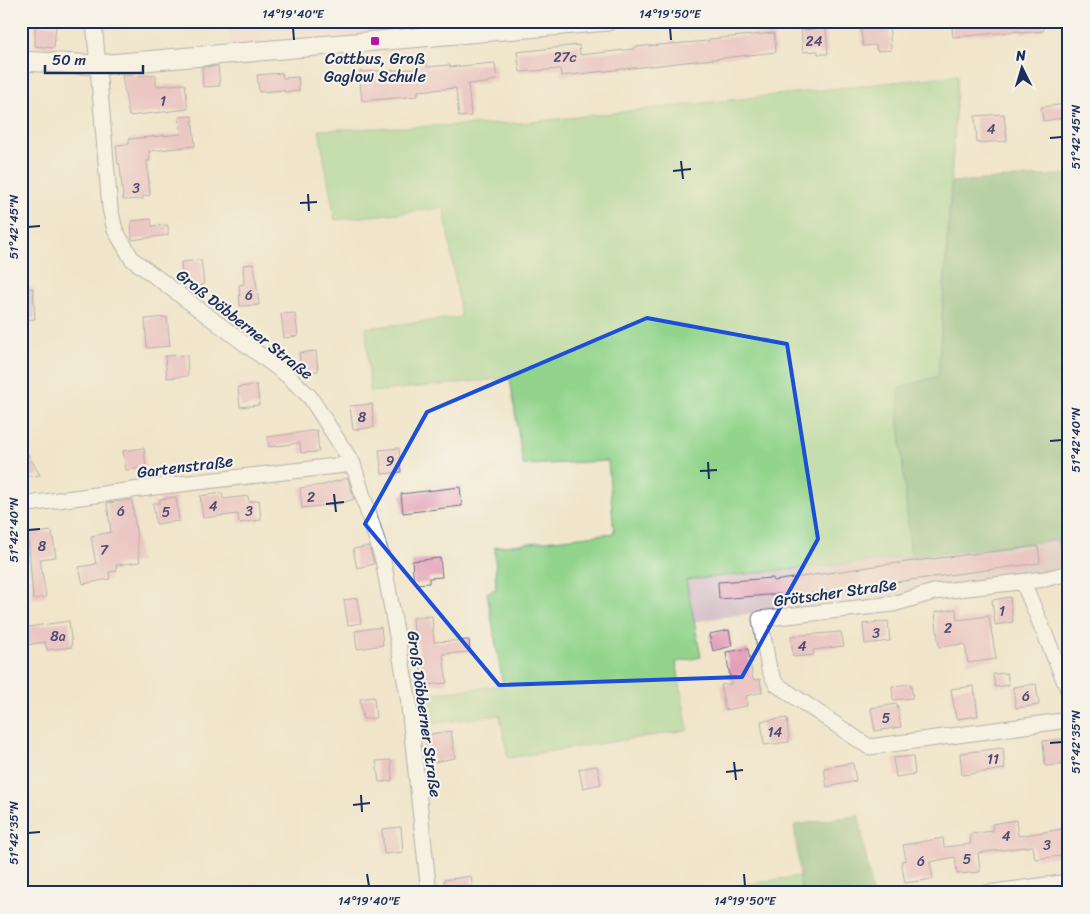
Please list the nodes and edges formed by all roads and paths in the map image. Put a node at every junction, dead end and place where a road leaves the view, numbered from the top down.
1 (94, 21) edge
2 (608, 21) edge
3 (21, 61) edge
4 (98, 65) junction
5 (353, 464) junction
6 (21, 505) edge
7 (1069, 573) edge
8 (1023, 582) junction
9 (1069, 692) edge
10 (1069, 720) edge
11 (1069, 882) edge
12 (429, 893) edge
13 (987, 893) edge

1 - 4 street, Groß Döbberner Straße
2 - 4 street
3 - 4 street
4 - 5 street, Groß Döbberner Straße
5 - 6 street, Gartenstraße
5 - 12 street, Groß Döbberner Straße
7 - 8 street, Grötscher Straße
8 - 9 street
8 - 10 street, Grötscher Straße
11 - 13 street

